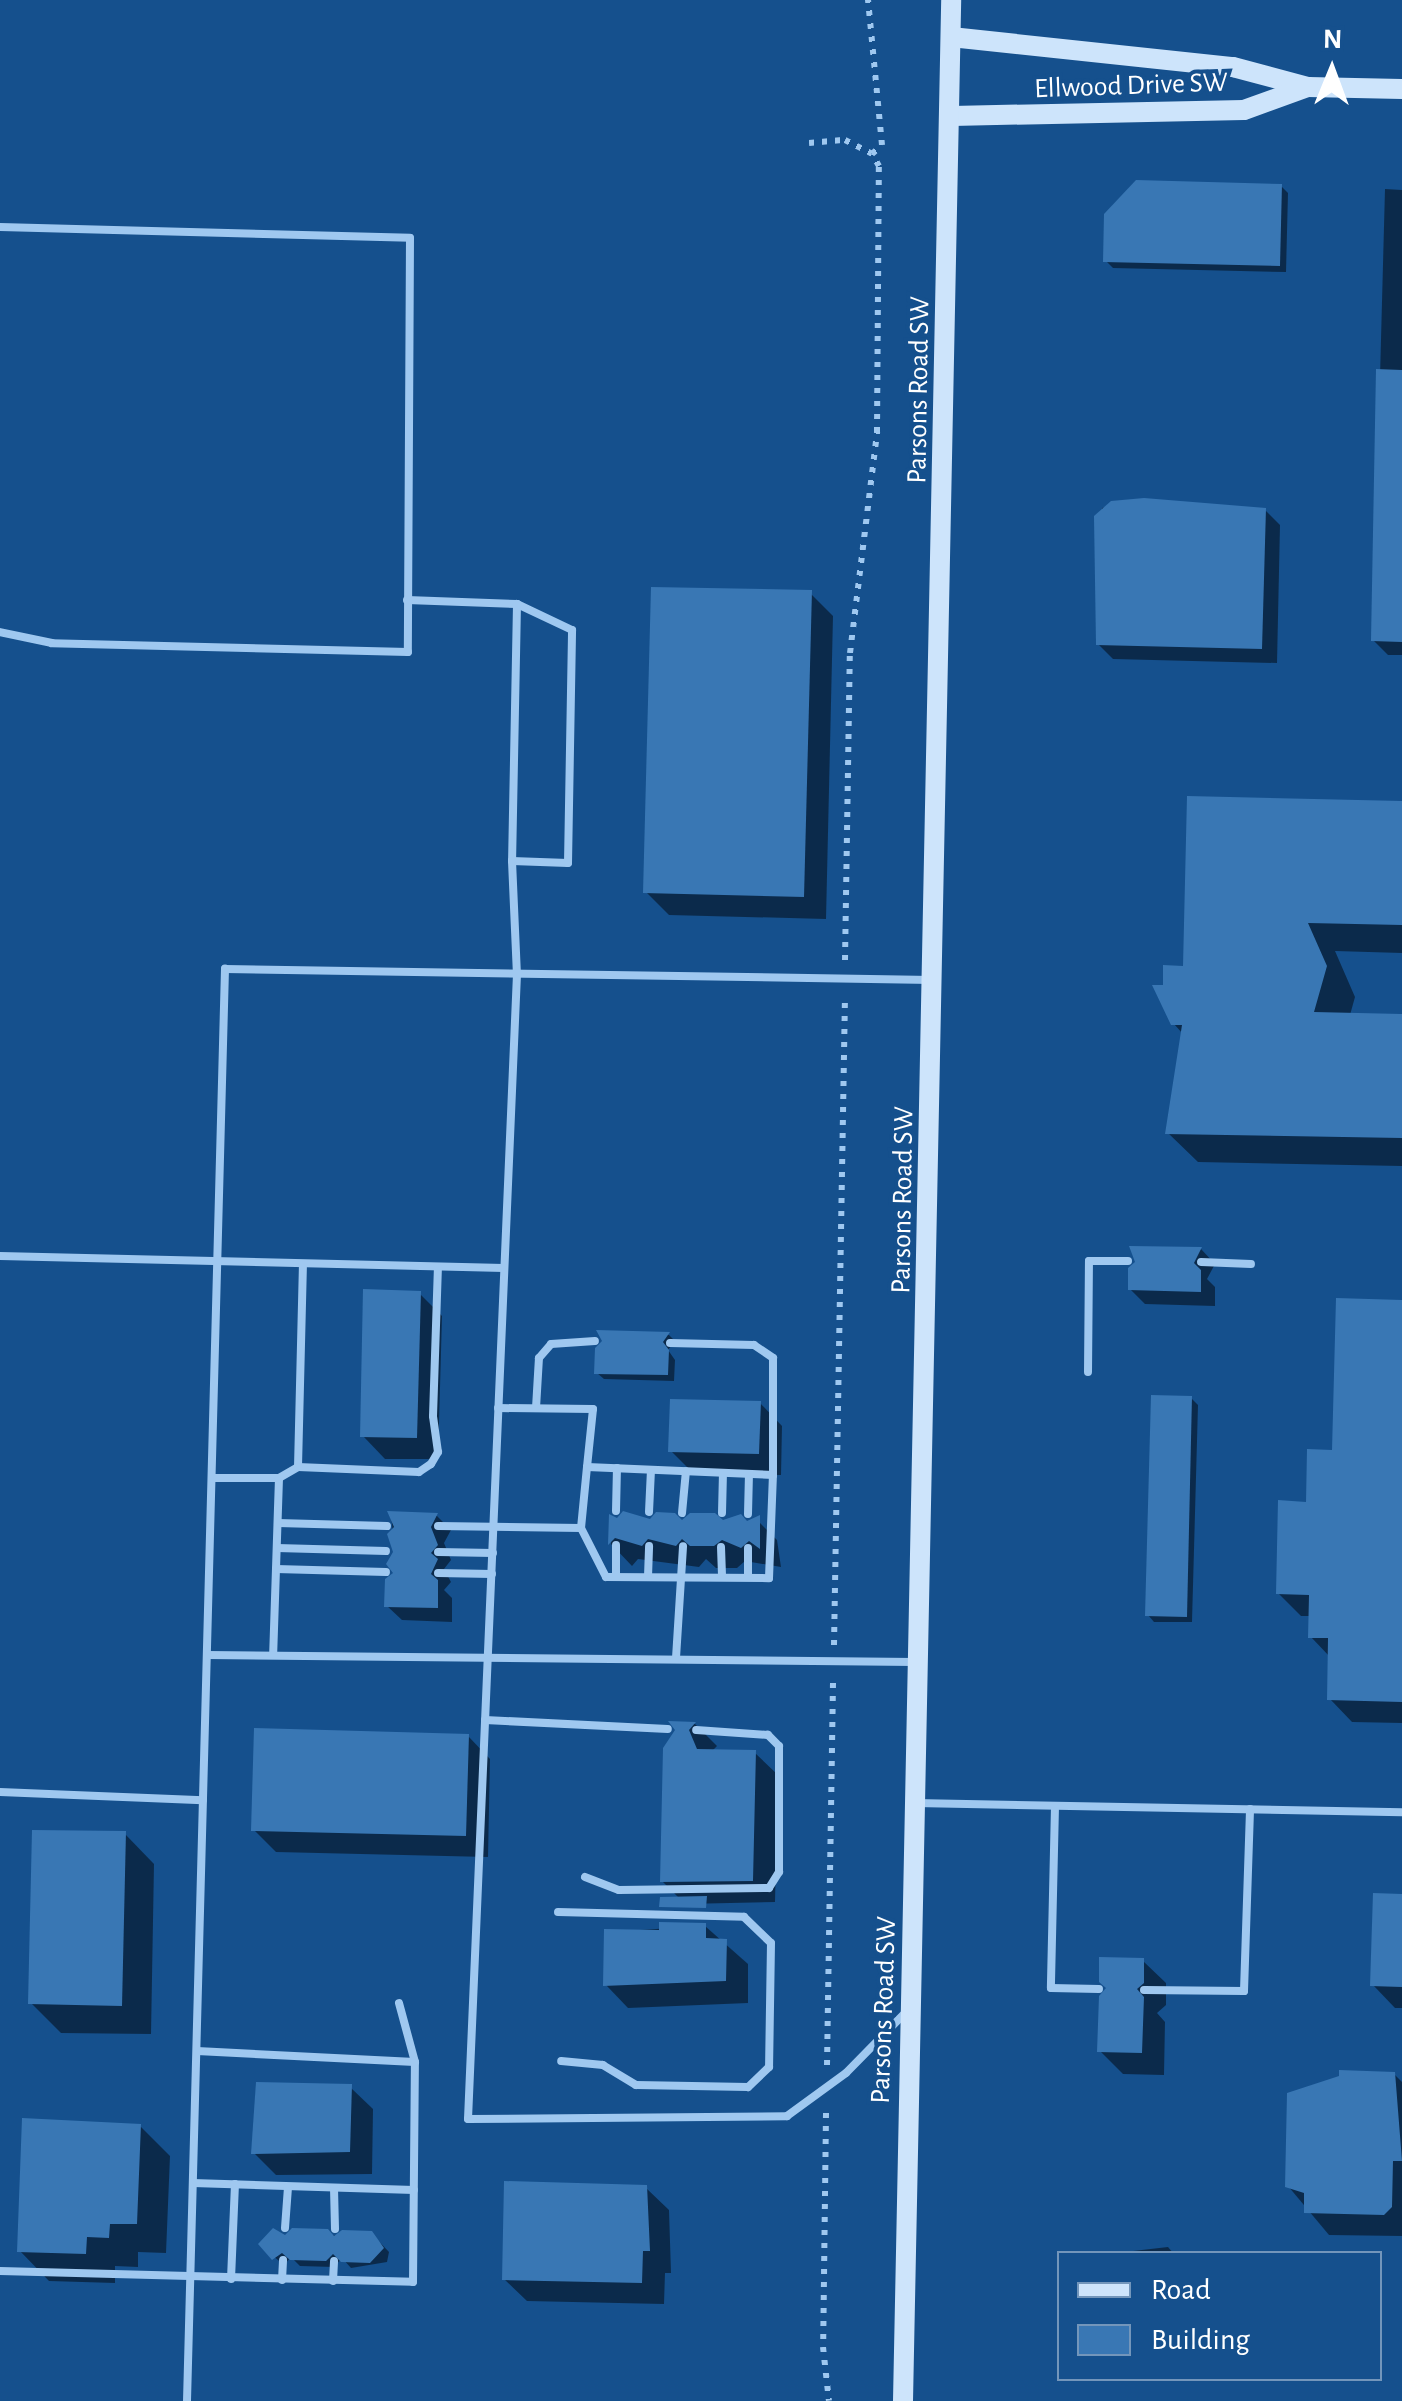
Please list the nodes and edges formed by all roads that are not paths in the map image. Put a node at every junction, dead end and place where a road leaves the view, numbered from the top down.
1 (951, 0) edge
2 (951, 37) junction
3 (1308, 87) junction
4 (1402, 88) edge
5 (952, 116) junction
6 (0, 226) edge
7 (408, 600) junction
8 (518, 604) junction
9 (0, 632) edge
10 (512, 860) junction
11 (517, 974) junction
12 (936, 980) junction
13 (0, 1256) edge
14 (1128, 1261) dead end
15 (1202, 1262) dead end
16 (218, 1263) junction
17 (1251, 1264) dead end
18 (304, 1265) junction
19 (438, 1268) junction
20 (504, 1268) junction
21 (595, 1341) dead end
22 (670, 1343) dead end
23 (1088, 1372) dead end
24 (498, 1408) junction
25 (536, 1408) junction
26 (298, 1467) junction
27 (586, 1467) junction
28 (616, 1468) junction
29 (651, 1470) junction
30 (686, 1471) junction
31 (723, 1472) junction
32 (748, 1474) junction
33 (773, 1474) junction
34 (212, 1478) junction
35 (279, 1478) junction
36 (616, 1511) dead end
37 (649, 1512) dead end
38 (682, 1513) dead end
39 (722, 1514) dead end
40 (748, 1514) dead end
41 (278, 1523) junction
42 (387, 1526) dead end
43 (438, 1526) dead end
44 (494, 1527) junction
45 (580, 1528) junction
46 (616, 1545) dead end
47 (648, 1546) dead end
48 (682, 1546) dead end
49 (721, 1546) dead end
50 (277, 1548) junction
51 (748, 1548) dead end
52 (386, 1551) dead end
53 (438, 1552) dead end
54 (492, 1552) junction
55 (276, 1569) junction
56 (386, 1572) dead end
57 (438, 1572) dead end
58 (492, 1574) junction
59 (722, 1577) junction
60 (616, 1578) junction
61 (648, 1578) junction
62 (680, 1578) junction
63 (748, 1578) junction
64 (207, 1655) junction
65 (273, 1655) junction
66 (488, 1656) junction
67 (676, 1658) junction
68 (919, 1662) junction
69 (485, 1720) junction
70 (668, 1729) dead end
71 (696, 1730) dead end
72 (0, 1792) edge
73 (203, 1800) junction
74 (915, 1803) junction
75 (1054, 1806) junction
76 (1250, 1808) junction
77 (1402, 1812) edge
78 (585, 1877) dead end
79 (558, 1912) dead end
80 (1099, 1989) dead end
81 (1144, 1990) dead end
82 (400, 2003) dead end
83 (910, 2008) junction
84 (196, 2051) junction
85 (561, 2061) dead end
86 (415, 2062) junction
87 (193, 2183) junction
88 (234, 2184) junction
89 (288, 2186) junction
90 (334, 2188) junction
91 (414, 2190) junction
92 (284, 2228) dead end
93 (335, 2229) dead end
94 (283, 2260) dead end
95 (334, 2262) dead end
96 (0, 2272) edge
97 (190, 2278) junction
98 (231, 2279) junction
99 (282, 2280) junction
100 (332, 2281) junction
101 (187, 2401) edge
102 (903, 2401) edge

1 - 2 main road, Parsons Road SW
2 - 3 main road, Ellwood Drive SW
2 - 5 main road, Parsons Road SW
3 - 4 main road, Ellwood Drive SW
3 - 5 main road, Ellwood Drive SW
5 - 12 main road, Parsons Road SW
6 - 7 lane
7 - 8 lane
7 - 9 lane
8 - 10 lane
8 - 10 lane
10 - 11 lane
11 - 12 lane
11 - 16 lane
11 - 20 lane
12 - 68 main road, Parsons Road SW
13 - 16 lane
14 - 23 lane
15 - 17 lane
16 - 18 lane
16 - 34 lane
18 - 19 lane
18 - 26 lane
19 - 20 lane
19 - 26 lane
20 - 24 lane
21 - 25 lane
22 - 33 lane
24 - 25 lane
24 - 44 lane
25 - 27 lane
26 - 35 lane
27 - 28 lane
27 - 45 lane
28 - 29 lane
28 - 36 lane
29 - 30 lane
29 - 37 lane
30 - 31 lane
30 - 38 lane
31 - 32 lane
31 - 39 lane
32 - 33 lane
32 - 40 lane
33 - 63 lane
34 - 35 lane
34 - 64 lane
35 - 41 lane
41 - 42 lane
41 - 50 lane
43 - 44 lane
44 - 45 lane
44 - 54 lane
45 - 60 lane
46 - 60 lane
47 - 61 lane
48 - 62 lane
49 - 59 lane
50 - 52 lane
50 - 55 lane
51 - 63 lane
53 - 54 lane
54 - 58 lane
55 - 56 lane
55 - 65 lane
57 - 58 lane
58 - 66 lane
59 - 62 lane
59 - 63 lane
60 - 61 lane
61 - 62 lane
62 - 67 lane
64 - 65 lane
64 - 73 lane
65 - 66 lane
66 - 67 lane
66 - 69 lane
67 - 68 lane
68 - 74 main road, Parsons Road SW
69 - 70 lane
69 - 83 lane
71 - 78 lane
72 - 73 lane
73 - 84 lane
74 - 75 lane
74 - 83 main road, Parsons Road SW
75 - 76 lane
75 - 80 lane
76 - 77 lane
76 - 81 lane
79 - 85 lane
82 - 86 lane
83 - 102 main road, Parsons Road SW
84 - 86 lane
84 - 87 lane
86 - 91 lane
87 - 88 lane
87 - 97 lane
88 - 89 lane
88 - 98 lane
89 - 90 lane
89 - 92 lane
90 - 91 lane
90 - 93 lane
91 - 100 lane
94 - 99 lane
95 - 100 lane
96 - 97 lane
97 - 98 lane
97 - 101 lane
98 - 99 lane
99 - 100 lane

